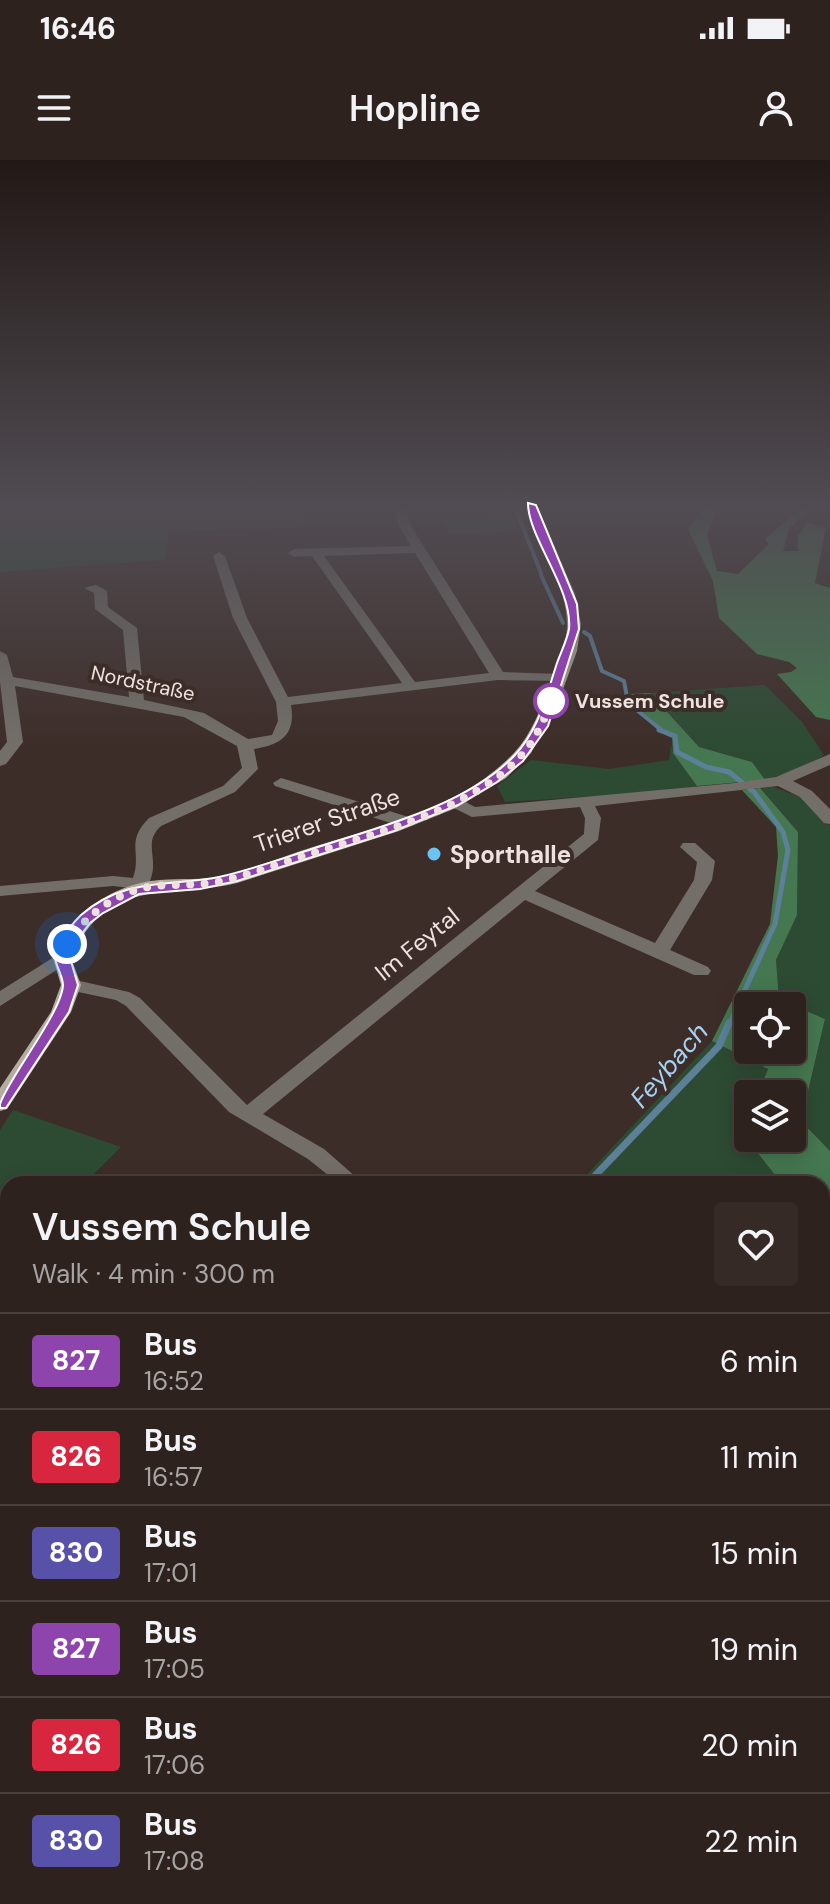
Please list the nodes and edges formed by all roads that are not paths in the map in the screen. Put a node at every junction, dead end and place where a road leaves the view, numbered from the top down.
1 (229, 586) edge
2 (340, 586) edge
3 (442, 586) edge
4 (565, 586) edge
5 (91, 588) dead end
6 (0, 655) edge
7 (498, 676) junction
8 (560, 678) junction
9 (7, 680) junction
10 (412, 687) junction
11 (137, 702) junction
12 (283, 702) junction
13 (245, 745) junction
14 (830, 759) edge
15 (0, 761) edge
16 (780, 781) junction
17 (281, 783) dead end
18 (454, 802) junction
19 (586, 803) junction
20 (830, 819) edge
21 (406, 822) junction
22 (689, 847) dead end
23 (138, 887) junction
24 (0, 891) edge
25 (522, 892) junction
26 (659, 952) junction
27 (62, 958) junction
28 (701, 971) dead end
29 (71, 985) junction
30 (0, 1000) edge
31 (0, 1104) edge
32 (248, 1115) junction
33 (343, 1176) edge

1 - 12 street
2 - 10 street
3 - 7 street
4 - 8 main road, Trierer Straße
5 - 11 street
6 - 9 street
7 - 8 street
7 - 10 street
8 - 18 main road, Trierer Straße
9 - 11 street, Nordstraße
9 - 15 street
10 - 12 street
11 - 13 street, Nordstraße
12 - 13 street
13 - 23 street
14 - 16 street
16 - 19 street
16 - 20 street
17 - 21 street
18 - 19 street
18 - 21 main road, Trierer Straße
19 - 25 street, Im Feytal
21 - 23 main road, Trierer Straße
22 - 26 street
23 - 24 street
23 - 27 main road, Trierer Straße
25 - 26 street
25 - 32 street, Im Feytal
26 - 28 street
27 - 29 main road
27 - 30 street
29 - 31 main road
29 - 32 street
32 - 33 street

